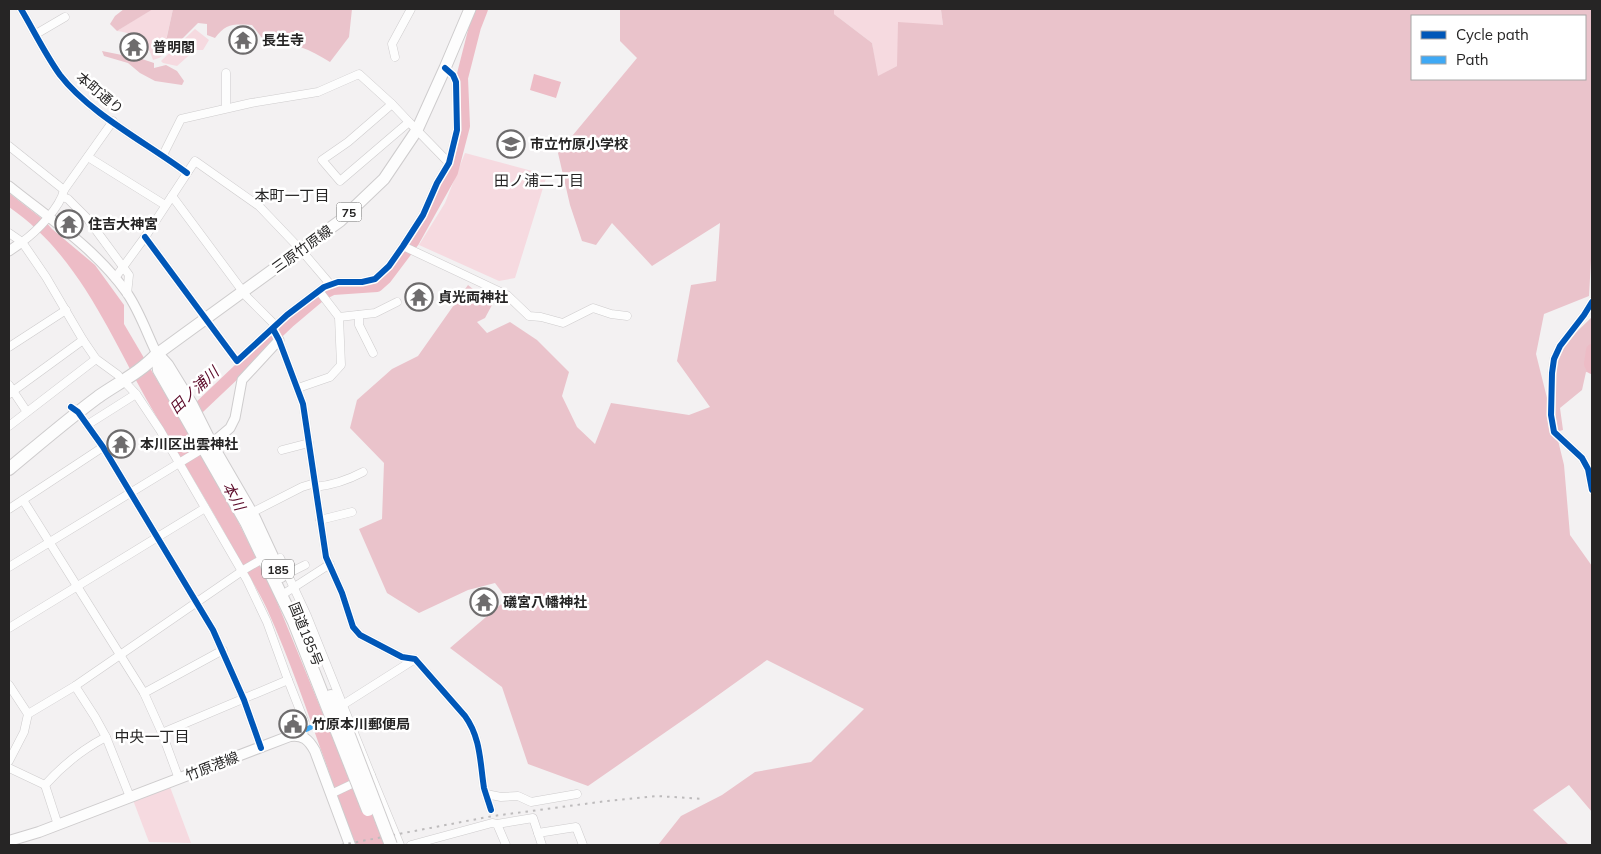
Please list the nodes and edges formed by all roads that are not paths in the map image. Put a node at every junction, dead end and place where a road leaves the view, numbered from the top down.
1 (22, 9) edge
2 (412, 9) edge
3 (470, 9) edge
4 (65, 17) dead end
5 (36, 34) junction
6 (395, 57) dead end
7 (445, 68) junction
8 (226, 73) dead end
9 (392, 104) junction
10 (226, 108) junction
11 (113, 121) junction
12 (413, 126) junction
13 (10, 150) edge
14 (163, 155) junction
15 (88, 157) junction
16 (449, 163) junction
17 (187, 173) junction
18 (9, 186) edge
19 (63, 193) junction
20 (172, 196) junction
21 (165, 205) junction
22 (46, 219) junction
23 (9, 233) edge
24 (145, 237) junction
25 (22, 242) junction
26 (407, 248) junction
27 (301, 250) junction
28 (9, 251) edge
29 (122, 267) junction
30 (115, 278) junction
31 (330, 284) junction
32 (243, 291) junction
33 (319, 291) junction
34 (127, 294) junction
35 (397, 302) dead end
36 (1592, 302) edge
37 (66, 310) junction
38 (359, 315) junction
39 (627, 316) dead end
40 (339, 317) junction
41 (205, 319) junction
42 (276, 332) junction
43 (83, 340) junction
44 (9, 347) edge
45 (373, 353) dead end
46 (157, 354) junction
47 (96, 359) junction
48 (124, 375) junction
49 (298, 388) junction
50 (10, 390) edge
51 (136, 394) junction
52 (74, 410) junction
53 (27, 412) junction
54 (9, 426) edge
55 (87, 426) junction
56 (309, 442) junction
57 (102, 447) junction
58 (204, 448) junction
59 (282, 450) dead end
60 (9, 459) edge
61 (181, 462) junction
62 (9, 469) edge
63 (363, 472) dead end
64 (315, 485) junction
65 (1592, 490) edge
66 (129, 493) junction
67 (23, 500) junction
68 (205, 508) junction
69 (9, 509) edge
70 (352, 512) dead end
71 (251, 513) junction
72 (320, 520) junction
73 (156, 536) junction
74 (50, 542) junction
75 (268, 558) junction
76 (304, 564) dead end
77 (330, 564) junction
78 (9, 567) edge
79 (244, 570) junction
80 (287, 574) junction
81 (78, 587) junction
82 (288, 591) junction
83 (196, 603) junction
84 (9, 627) edge
85 (222, 650) junction
86 (120, 654) junction
87 (415, 659) junction
88 (288, 680) junction
89 (9, 684) edge
90 (75, 686) junction
91 (144, 693) junction
92 (244, 700) junction
93 (340, 707) junction
94 (28, 714) junction
95 (340, 727) junction
96 (162, 733) junction
97 (303, 737) junction
98 (106, 738) junction
99 (261, 748) junction
100 (9, 761) edge
101 (9, 768) edge
102 (370, 776) junction
103 (179, 779) junction
104 (44, 785) junction
105 (333, 793) junction
106 (486, 794) junction
107 (576, 794) dead end
108 (130, 797) junction
109 (492, 810) dead end
110 (497, 824) junction
111 (58, 825) junction
112 (538, 833) junction
113 (9, 841) edge
114 (350, 845) edge
115 (382, 845) edge
116 (391, 845) edge
117 (400, 845) edge
118 (411, 845) edge
119 (506, 845) edge
120 (542, 845) edge
121 (583, 845) edge

1 - 5 street, 本町通り
2 - 6 street
3 - 7 main road, 三原竹原線 / 75
4 - 5 street
5 - 11 street, 本町通り
7 - 12 main road, 三原竹原線 / 75
7 - 16 street
8 - 10 street
9 - 10 street
9 - 12 street
9 - 12 street
10 - 14 street
11 - 14 street, 本町通り
11 - 15 street
12 - 16 street
12 - 27 main road, 三原竹原線 / 75
13 - 19 street
14 - 17 street, 本町通り
15 - 19 street
15 - 21 street
16 - 26 street
17 - 20 street
17 - 27 street
18 - 22 street
19 - 22 street
19 - 29 street
20 - 21 street
20 - 32 street
21 - 24 street
22 - 25 street
22 - 30 street
23 - 25 street
24 - 29 street
24 - 41 street
25 - 28 street
25 - 37 street
26 - 31 street
26 - 39 street
27 - 31 street
27 - 32 main road, 三原竹原線 / 75
29 - 30 street
29 - 34 street
30 - 34 street
31 - 33 street
32 - 41 main road, 三原竹原線 / 75
32 - 42 street
33 - 40 street
33 - 42 street
34 - 46 street
35 - 38 street
36 - 65 street
37 - 43 street
37 - 44 street
38 - 40 street
38 - 45 street
40 - 49 street
41 - 42 street
41 - 46 main road, 三原竹原線 / 75
42 - 49 street
42 - 58 street
43 - 47 street
43 - 50 street
46 - 48 highway
46 - 58 highway, 国道185号 / 185
47 - 48 street
47 - 53 street
48 - 51 street
48 - 52 highway
49 - 56 street
50 - 53 street
51 - 55 street
51 - 61 street
52 - 55 street
52 - 60 highway
52 - 62 highway
53 - 54 street
55 - 57 street
56 - 59 street
56 - 64 street
57 - 66 street
57 - 67 street
58 - 61 street
58 - 71 highway, 国道185号 / 185
58 - 75 highway, 国道185号 / 185
61 - 66 street
61 - 68 street
63 - 64 street
64 - 71 street
64 - 72 street
66 - 73 street
66 - 74 street
67 - 69 street
67 - 74 street
68 - 73 street
68 - 79 street
70 - 72 street
71 - 75 highway, 国道185号 / 185
72 - 77 street
73 - 81 street
73 - 83 street
74 - 78 street
74 - 81 street
75 - 79 street
75 - 80 street
75 - 82 highway, 国道185号 / 185
76 - 80 street
77 - 82 street
77 - 87 street
79 - 83 street
79 - 88 street
80 - 82 street
81 - 84 street
81 - 86 street
82 - 93 highway, 国道185号 / 185
82 - 95 highway, 国道185号 / 185
83 - 85 street
83 - 86 street
85 - 91 street
85 - 92 street
86 - 90 street
86 - 91 street
87 - 93 street
87 - 106 street
88 - 92 street
88 - 97 street
89 - 94 street
90 - 94 street
90 - 98 street
91 - 96 street
92 - 96 street
92 - 99 street
93 - 95 highway, 国道185号 / 185
93 - 102 street
94 - 100 street
95 - 115 highway, 国道185号 / 185, bridge
95 - 116 highway, 国道185号 / 185, bridge
96 - 103 street
97 - 99 main road, 竹原港線
97 - 105 main road
98 - 104 street
98 - 108 street
99 - 103 main road, 竹原港線
101 - 104 street
102 - 105 street, bridge
102 - 117 street
103 - 108 main road, 竹原港線
104 - 111 street
105 - 114 main road
106 - 107 street
106 - 109 street
108 - 111 main road, 竹原港線
110 - 112 street
110 - 118 street
110 - 119 street
111 - 113 main road, 竹原港線
112 - 120 street
112 - 121 street

